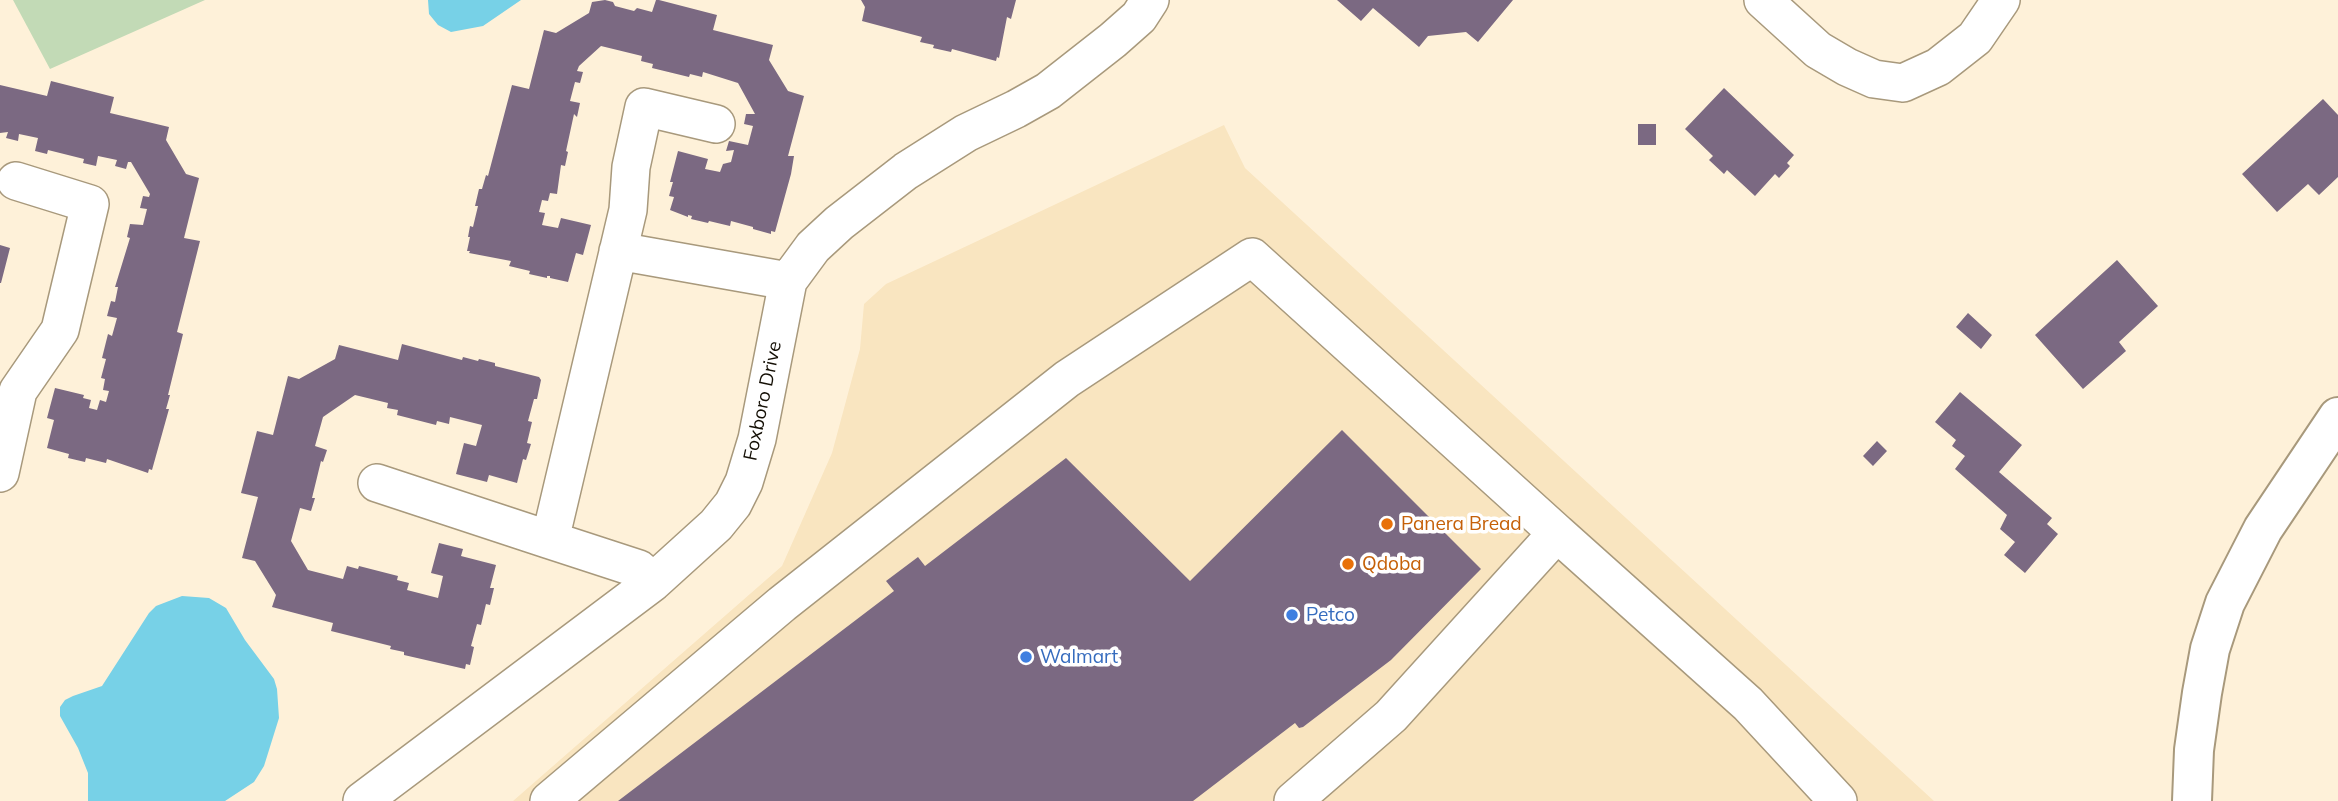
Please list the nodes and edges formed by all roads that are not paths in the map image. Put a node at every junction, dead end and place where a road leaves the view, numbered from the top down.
1 (1150, 0) edge
2 (1763, 0) edge
3 (2001, 0) edge
4 (716, 124) dead end
5 (16, 181) dead end
6 (618, 251) junction
7 (788, 281) junction
8 (2338, 417) edge
9 (0, 473) edge
10 (377, 483) dead end
11 (1557, 533) junction
12 (550, 540) junction
13 (652, 583) junction
14 (362, 801) edge
15 (549, 801) edge
16 (1293, 801) edge
17 (1838, 801) edge
18 (2192, 801) edge

1 - 7 street, Foxboro Drive
2 - 3 street
4 - 6 street
5 - 9 street
6 - 7 street
6 - 12 street
7 - 13 street, Foxboro Drive
8 - 18 main road
10 - 12 street
11 - 15 street
11 - 16 street
11 - 17 street
12 - 13 street
13 - 14 street, Foxboro Drive

